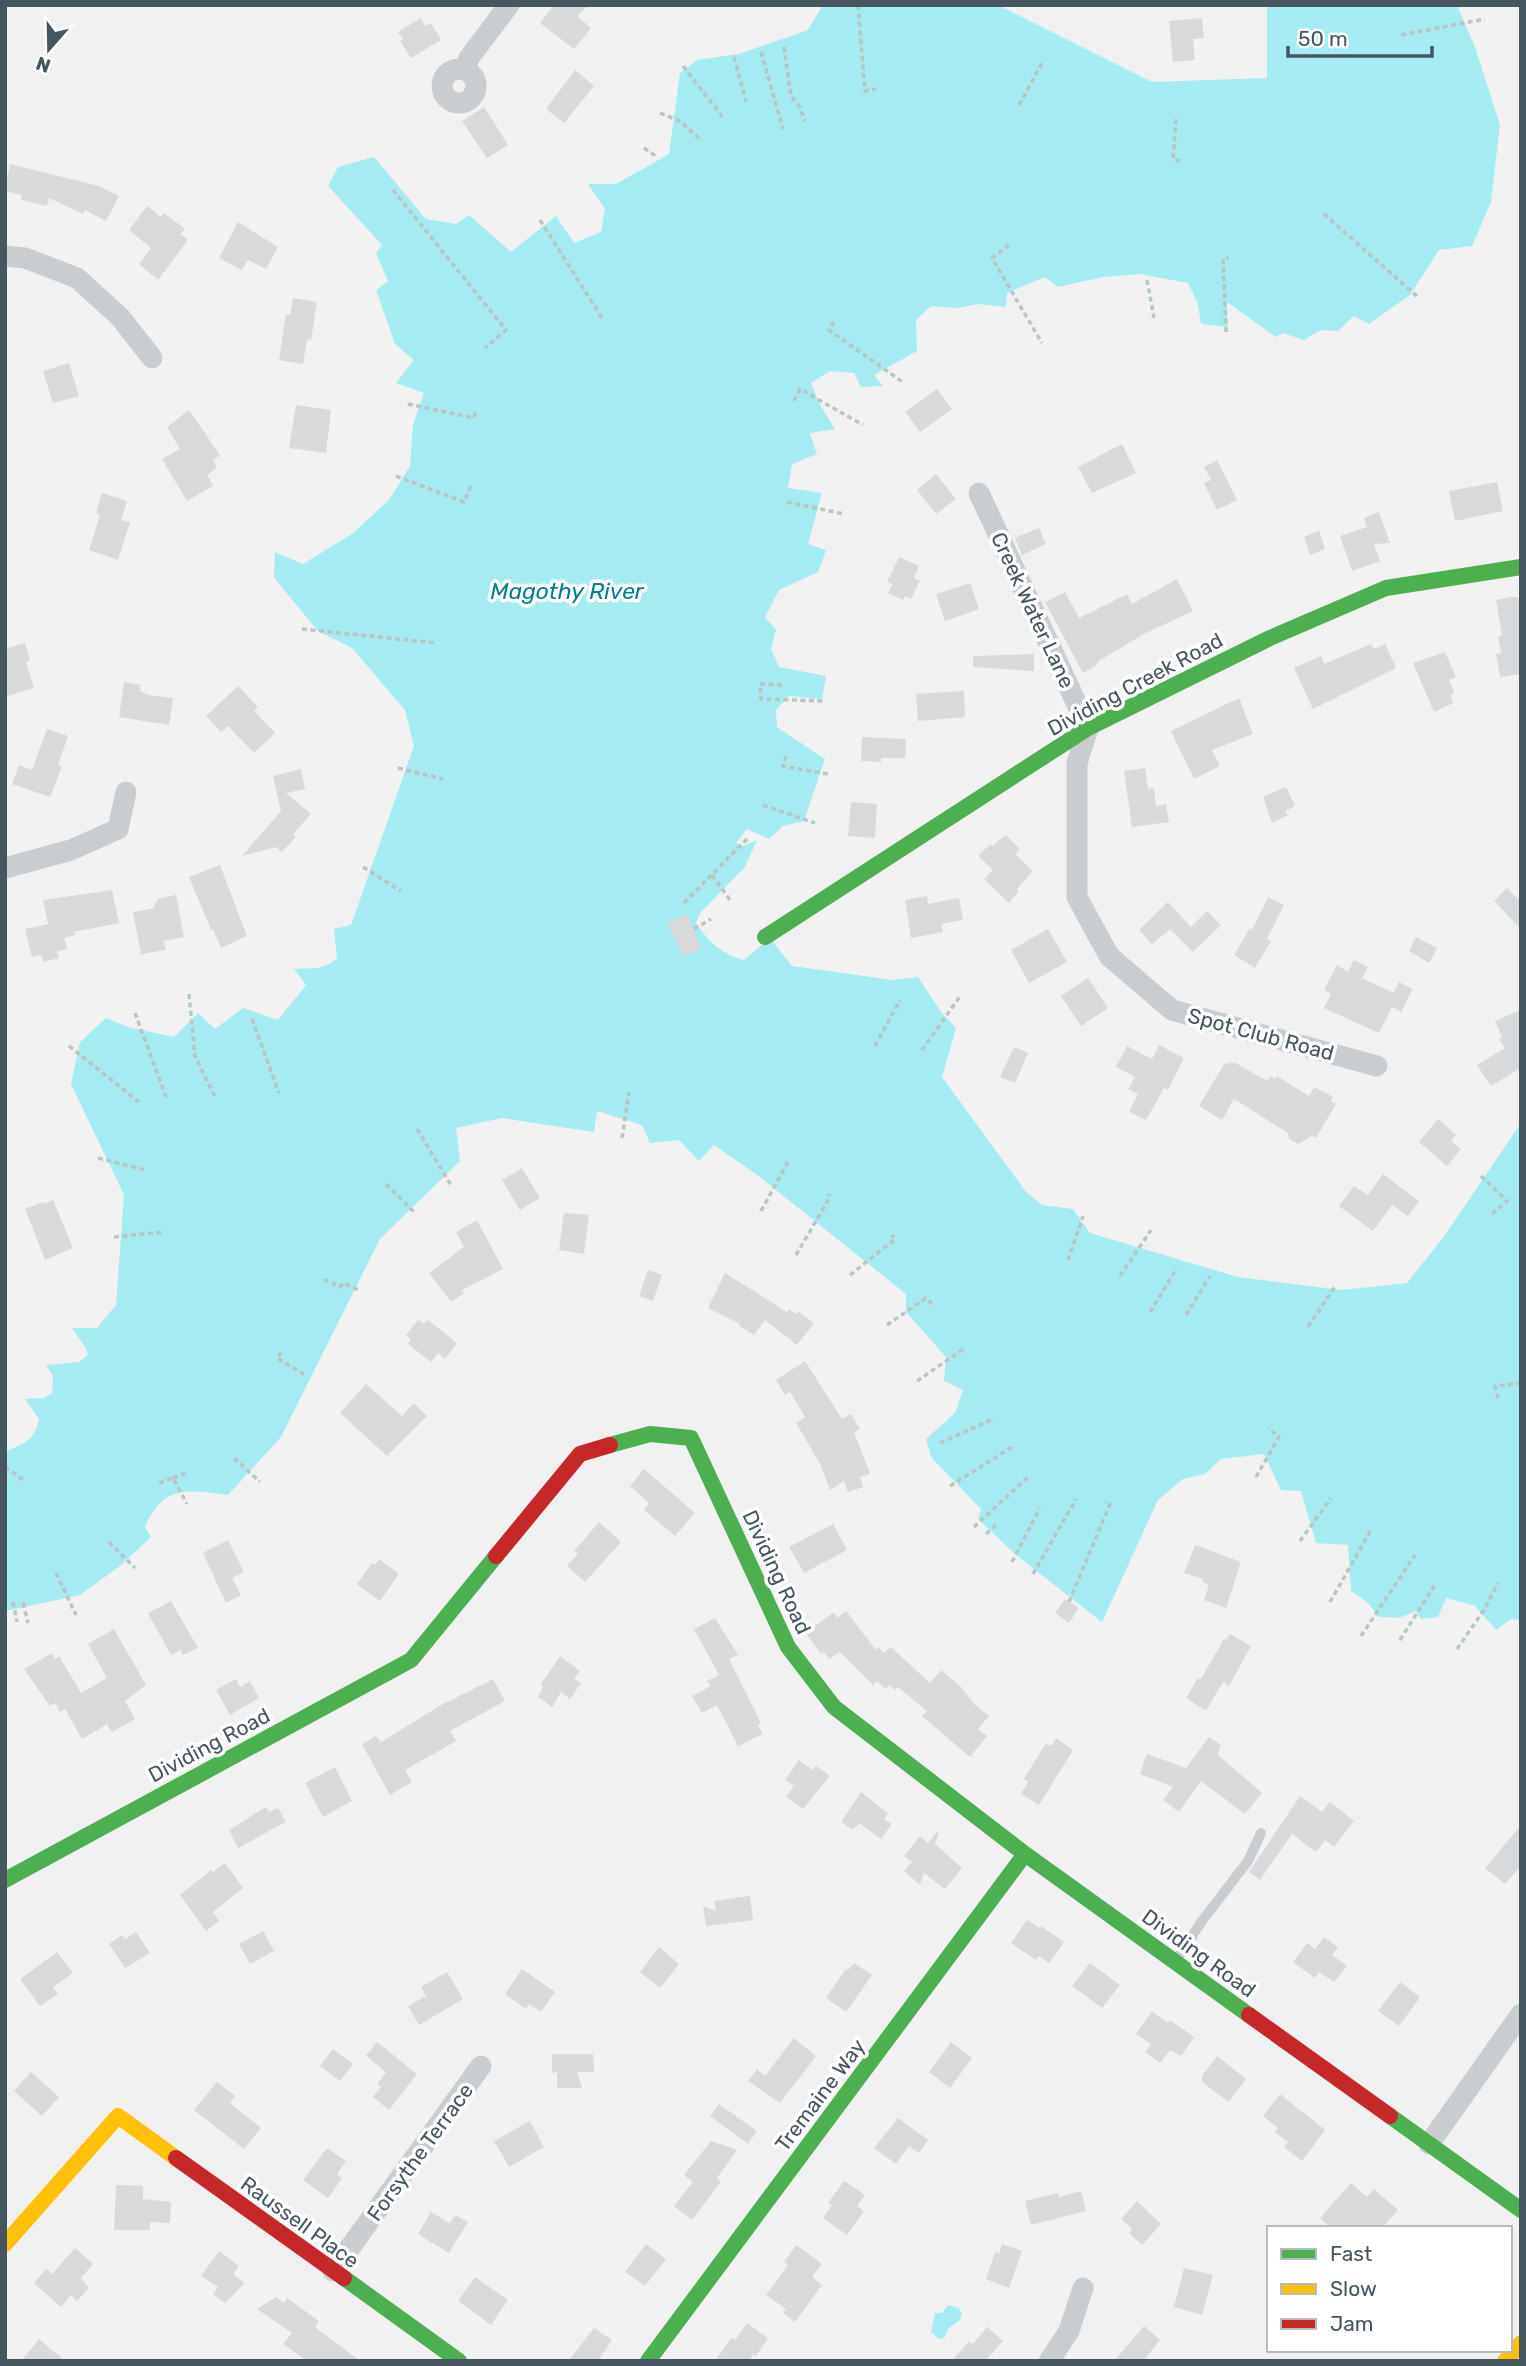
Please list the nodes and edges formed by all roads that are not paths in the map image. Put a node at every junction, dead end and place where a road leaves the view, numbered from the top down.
1 (509, 5) edge
2 (465, 70) dead end
3 (5, 256) edge
4 (152, 358) dead end
5 (978, 492) dead end
6 (1521, 567) edge
7 (1088, 728) junction
8 (126, 792) dead end
9 (5, 868) edge
10 (765, 937) dead end
11 (1377, 1066) dead end
12 (1261, 1833) dead end
13 (1025, 1854) junction
14 (5, 1880) edge
15 (1176, 1962) junction
16 (1521, 2014) edge
17 (481, 2066) dead end
18 (1429, 2144) junction
19 (1521, 2210) edge
20 (5, 2244) edge
21 (333, 2271) junction
22 (1083, 2288) dead end
23 (1521, 2343) edge
24 (459, 2361) edge
25 (648, 2361) edge
26 (1049, 2361) edge
27 (1505, 2361) edge

1 - 2 street
3 - 4 street
5 - 7 street, Creek Water Lane
6 - 7 street, Dividing Creek Road
7 - 10 street, Dividing Creek Road
7 - 11 street, Spot Club Road
8 - 9 street
12 - 15 lane
13 - 14 street, Dividing Road
13 - 15 street, Dividing Road
13 - 25 street, Tremaine Way
15 - 18 street, Dividing Road
16 - 18 street
17 - 21 street, Forsythe Terrace
18 - 19 street, Dividing Road
20 - 21 street, Raussell Place
21 - 24 street, Raussell Place
22 - 26 street
23 - 27 street

